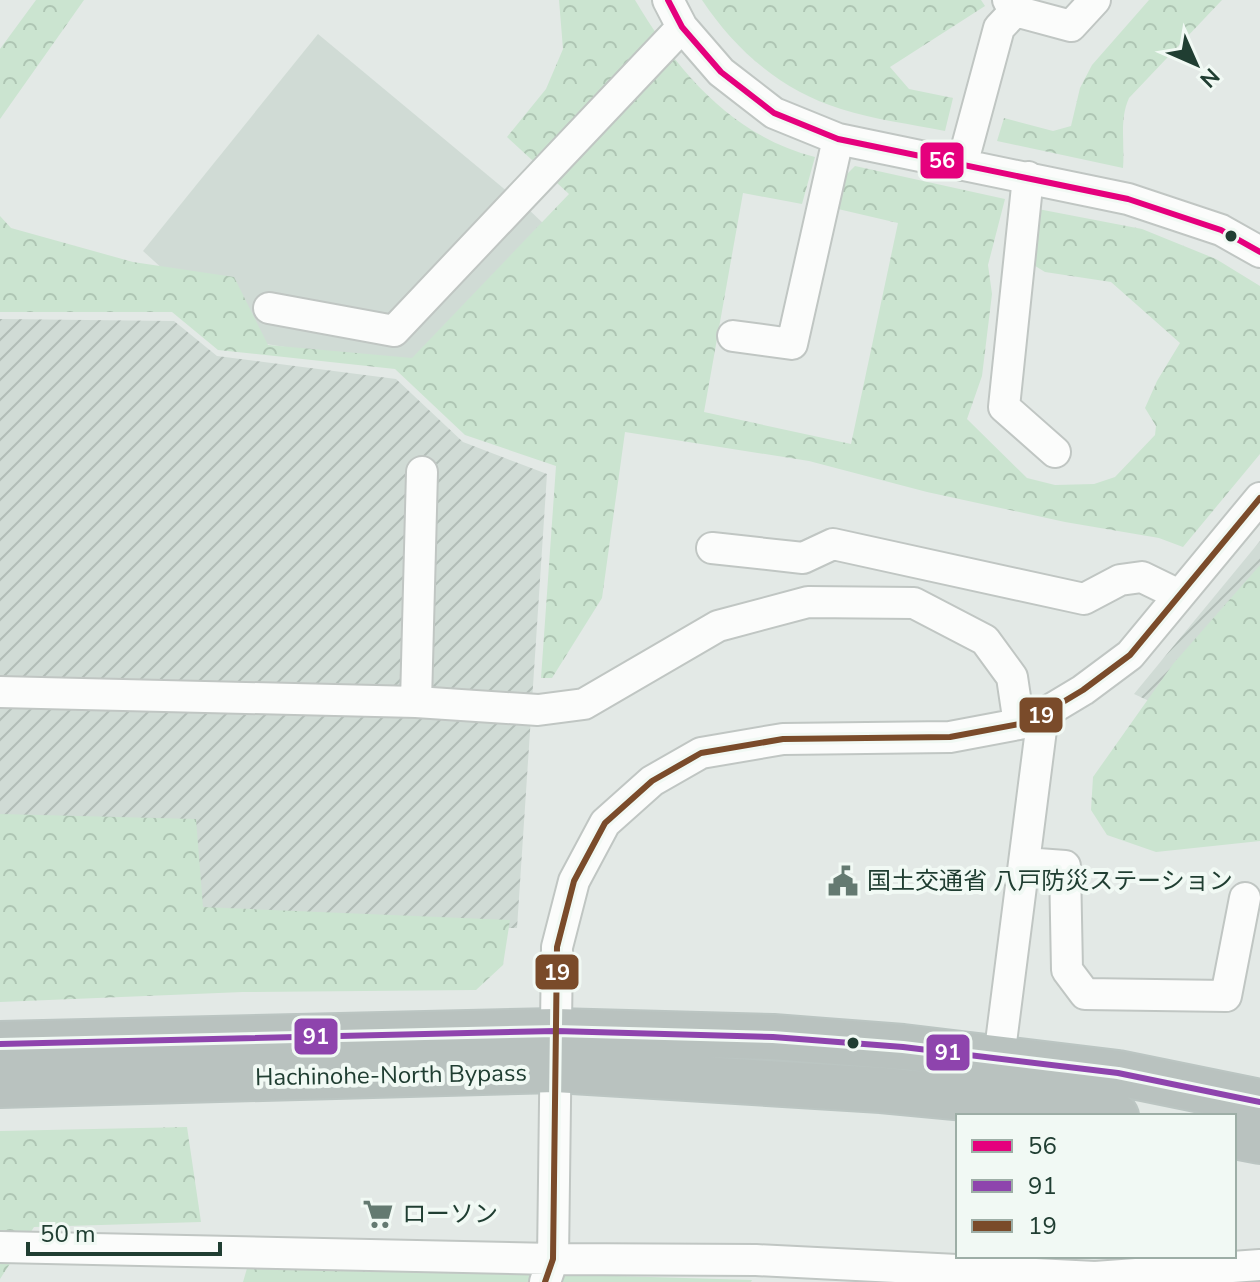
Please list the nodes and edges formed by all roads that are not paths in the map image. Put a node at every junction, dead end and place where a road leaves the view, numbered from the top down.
1 (668, 0) edge
2 (1095, 0) edge
3 (1011, 5) edge
4 (682, 27) junction
5 (838, 139) junction
6 (962, 165) junction
7 (1028, 177) junction
8 (1260, 252) edge
9 (269, 308) dead end
10 (733, 336) dead end
11 (1055, 452) dead end
12 (422, 472) dead end
13 (1260, 498) edge
14 (712, 548) dead end
15 (803, 558) junction
16 (1179, 595) junction
17 (808, 602) junction
18 (0, 692) edge
19 (416, 702) junction
20 (1031, 719) junction
21 (1024, 863) junction
22 (1245, 898) dead end
23 (0, 1044) edge
24 (556, 1051) junction
25 (999, 1058) junction
26 (0, 1085) edge
27 (1260, 1102) edge
28 (1101, 1114) edge
29 (1236, 1136) edge
30 (1260, 1141) edge
31 (0, 1247) edge
32 (1260, 1265) edge
33 (549, 1270) edge

1 - 4 street
2 - 3 street
3 - 6 street
4 - 5 street
4 - 9 street
5 - 6 street
5 - 10 street
6 - 7 street
7 - 8 street
7 - 11 street
12 - 19 street
13 - 16 street
14 - 15 street
15 - 16 street
15 - 17 street
16 - 20 street
17 - 19 street
17 - 20 street
18 - 19 street
20 - 21 street
20 - 24 street
21 - 22 street
21 - 25 street
23 - 24 highway, Hachinohe-North Bypass
24 - 25 highway, Hachinohe-North Bypass
24 - 26 highway, Hachinohe-North Bypass
24 - 28 highway, Hachinohe-North Bypass
24 - 33 street
25 - 27 highway, Hachinohe-North Bypass
29 - 30 highway
31 - 33 street
32 - 33 street

